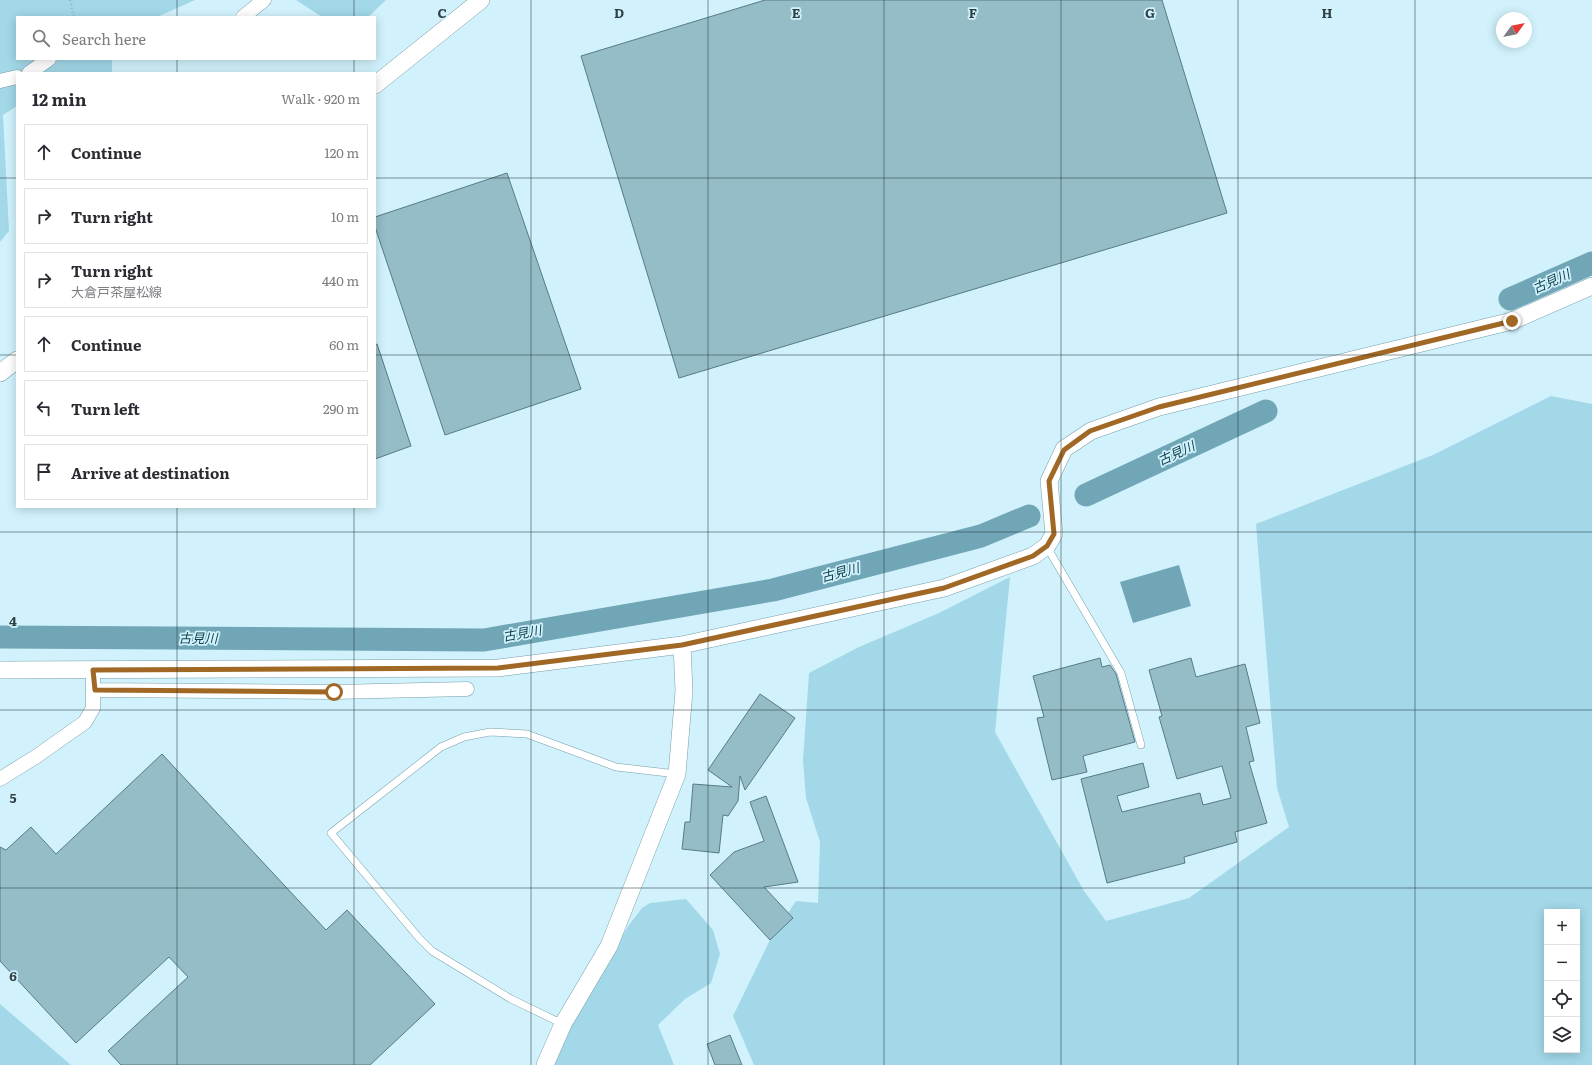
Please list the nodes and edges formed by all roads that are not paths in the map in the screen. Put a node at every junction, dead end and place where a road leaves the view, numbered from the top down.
1 (264, 0) edge
2 (481, 0) edge
3 (244, 16) edge
4 (48, 60) edge
5 (30, 72) edge
6 (16, 77) edge
7 (0, 81) edge
8 (376, 84) edge
9 (1592, 286) edge
10 (16, 361) edge
11 (0, 373) edge
12 (1047, 546) junction
13 (682, 645) junction
14 (0, 670) edge
15 (93, 670) junction
16 (467, 689) dead end
17 (95, 690) junction
18 (1141, 745) dead end
19 (677, 774) junction
20 (0, 779) edge
21 (563, 1024) junction
22 (545, 1065) edge

1 - 3 street
2 - 8 street
4 - 5 street
6 - 7 street
9 - 12 street
10 - 11 street
12 - 13 street
12 - 18 lane
13 - 15 street
13 - 19 street
14 - 15 street
15 - 17 street
16 - 17 street
17 - 20 street
19 - 21 street
19 - 21 lane
21 - 22 street

